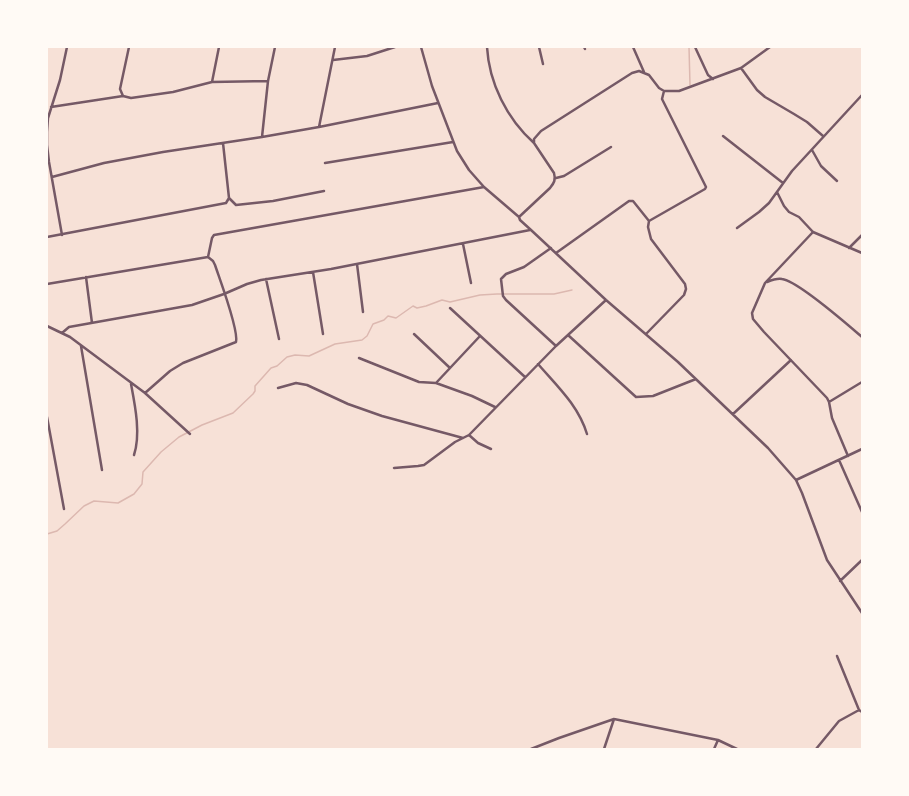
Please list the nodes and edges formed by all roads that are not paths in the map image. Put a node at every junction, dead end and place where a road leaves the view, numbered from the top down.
1 (66, 47) edge
2 (129, 47) edge
3 (218, 47) edge
4 (275, 47) edge
5 (335, 47) edge
6 (395, 47) edge
7 (421, 47) edge
8 (487, 47) edge
9 (539, 47) edge
10 (633, 47) edge
11 (695, 47) edge
12 (770, 47) edge
13 (333, 60) junction
14 (543, 64) dead end
15 (741, 68) junction
16 (645, 72) junction
17 (713, 78) junction
18 (268, 81) junction
19 (212, 82) junction
20 (664, 91) junction
21 (862, 95) edge
22 (123, 96) junction
23 (438, 103) junction
24 (51, 108) junction
25 (319, 127) junction
26 (723, 136) dead end
27 (823, 136) junction
28 (262, 137) junction
29 (453, 142) junction
30 (223, 143) junction
31 (534, 143) junction
32 (611, 147) dead end
33 (812, 150) junction
34 (325, 163) dead end
35 (52, 177) junction
36 (556, 178) junction
37 (837, 181) dead end
38 (783, 183) junction
39 (484, 187) junction
40 (324, 191) dead end
41 (777, 192) junction
42 (229, 198) junction
43 (519, 217) junction
44 (649, 221) junction
45 (737, 228) dead end
46 (531, 230) junction
47 (813, 232) junction
48 (62, 235) junction
49 (862, 235) edge
50 (47, 237) edge
51 (463, 244) junction
52 (550, 248) junction
53 (849, 248) junction
54 (862, 253) edge
55 (556, 254) junction
56 (208, 257) junction
57 (357, 264) junction
58 (313, 272) junction
59 (86, 277) junction
60 (266, 279) junction
61 (765, 283) junction
62 (47, 284) edge
63 (471, 284) dead end
64 (224, 294) junction
65 (606, 300) junction
66 (450, 308) dead end
67 (363, 312) dead end
68 (92, 323) junction
69 (47, 326) edge
70 (62, 333) junction
71 (323, 334) dead end
72 (414, 334) dead end
73 (646, 334) junction
74 (568, 335) junction
75 (480, 336) junction
76 (862, 337) edge
77 (279, 339) dead end
78 (81, 346) junction
79 (556, 346) junction
80 (359, 358) dead end
81 (791, 360) junction
82 (538, 364) junction
83 (450, 368) junction
84 (525, 377) junction
85 (696, 379) junction
86 (862, 382) edge
87 (436, 383) junction
88 (131, 384) junction
89 (278, 388) dead end
90 (145, 393) junction
91 (829, 402) junction
92 (495, 407) junction
93 (733, 414) junction
94 (47, 416) edge
95 (190, 434) dead end
96 (469, 434) junction
97 (587, 434) dead end
98 (463, 438) junction
99 (491, 449) dead end
100 (862, 450) edge
101 (134, 455) dead end
102 (848, 456) junction
103 (839, 460) junction
104 (394, 468) dead end
105 (102, 470) dead end
106 (796, 480) junction
107 (64, 509) dead end
108 (862, 512) edge
109 (862, 560) edge
110 (840, 581) junction
111 (862, 613) edge
112 (837, 656) dead end
113 (860, 711) edge
114 (614, 719) junction
115 (718, 740) junction
116 (531, 749) edge
117 (604, 749) edge
118 (714, 749) edge
119 (737, 749) edge
120 (816, 749) edge

1 - 24 street
2 - 22 street
3 - 19 street
4 - 18 street
5 - 13 street
6 - 13 street
7 - 23 street
8 - 31 street
9 - 14 street
10 - 16 street
11 - 17 street
12 - 15 street
13 - 25 street
15 - 17 street
15 - 27 street
16 - 20 street
16 - 31 street
17 - 20 street
18 - 19 street
18 - 28 street
19 - 22 street
20 - 44 street
21 - 27 street
22 - 24 street
23 - 25 street
23 - 29 street
24 - 35 street
25 - 28 street
26 - 38 street
27 - 33 street
28 - 30 street
29 - 34 street
29 - 39 street
30 - 35 street
30 - 42 street
31 - 36 street
32 - 36 street
33 - 37 street
33 - 38 street
35 - 48 street
36 - 43 street
38 - 41 street
39 - 43 street
39 - 56 street
40 - 42 street
41 - 45 street
41 - 47 street
42 - 48 street
43 - 46 street
44 - 55 street
44 - 73 street
46 - 51 street
46 - 52 street
47 - 53 street
47 - 61 street
48 - 50 street
49 - 53 street
51 - 57 street
51 - 63 street
52 - 55 street
52 - 79 street
53 - 54 street
55 - 65 street
56 - 59 street
56 - 64 street
57 - 58 street
57 - 67 street
58 - 60 street
58 - 71 street
59 - 62 street
59 - 68 street
60 - 64 street
60 - 77 street
61 - 76 street
61 - 81 street
64 - 68 street
64 - 90 street
65 - 73 street
65 - 74 street
66 - 75 street
68 - 70 street
69 - 70 street
70 - 78 street
72 - 83 street
73 - 85 street
74 - 79 street
74 - 85 street
75 - 83 street
75 - 84 street
78 - 88 street
78 - 105 street
79 - 82 street
80 - 87 street
81 - 91 street
81 - 93 street
82 - 84 street
82 - 97 street
83 - 87 street
84 - 92 street
85 - 93 street
86 - 91 street
87 - 92 street
88 - 90 street
88 - 101 street
89 - 98 street
90 - 95 street
91 - 102 street
92 - 96 street
93 - 106 street
94 - 107 street
96 - 98 street
96 - 99 street
98 - 104 street
100 - 102 street
102 - 103 street
103 - 106 street
103 - 108 street
106 - 110 street
109 - 110 street
110 - 111 street
112 - 113 street
113 - 120 street
114 - 115 street
114 - 116 street
114 - 117 street
115 - 118 street
115 - 119 street

